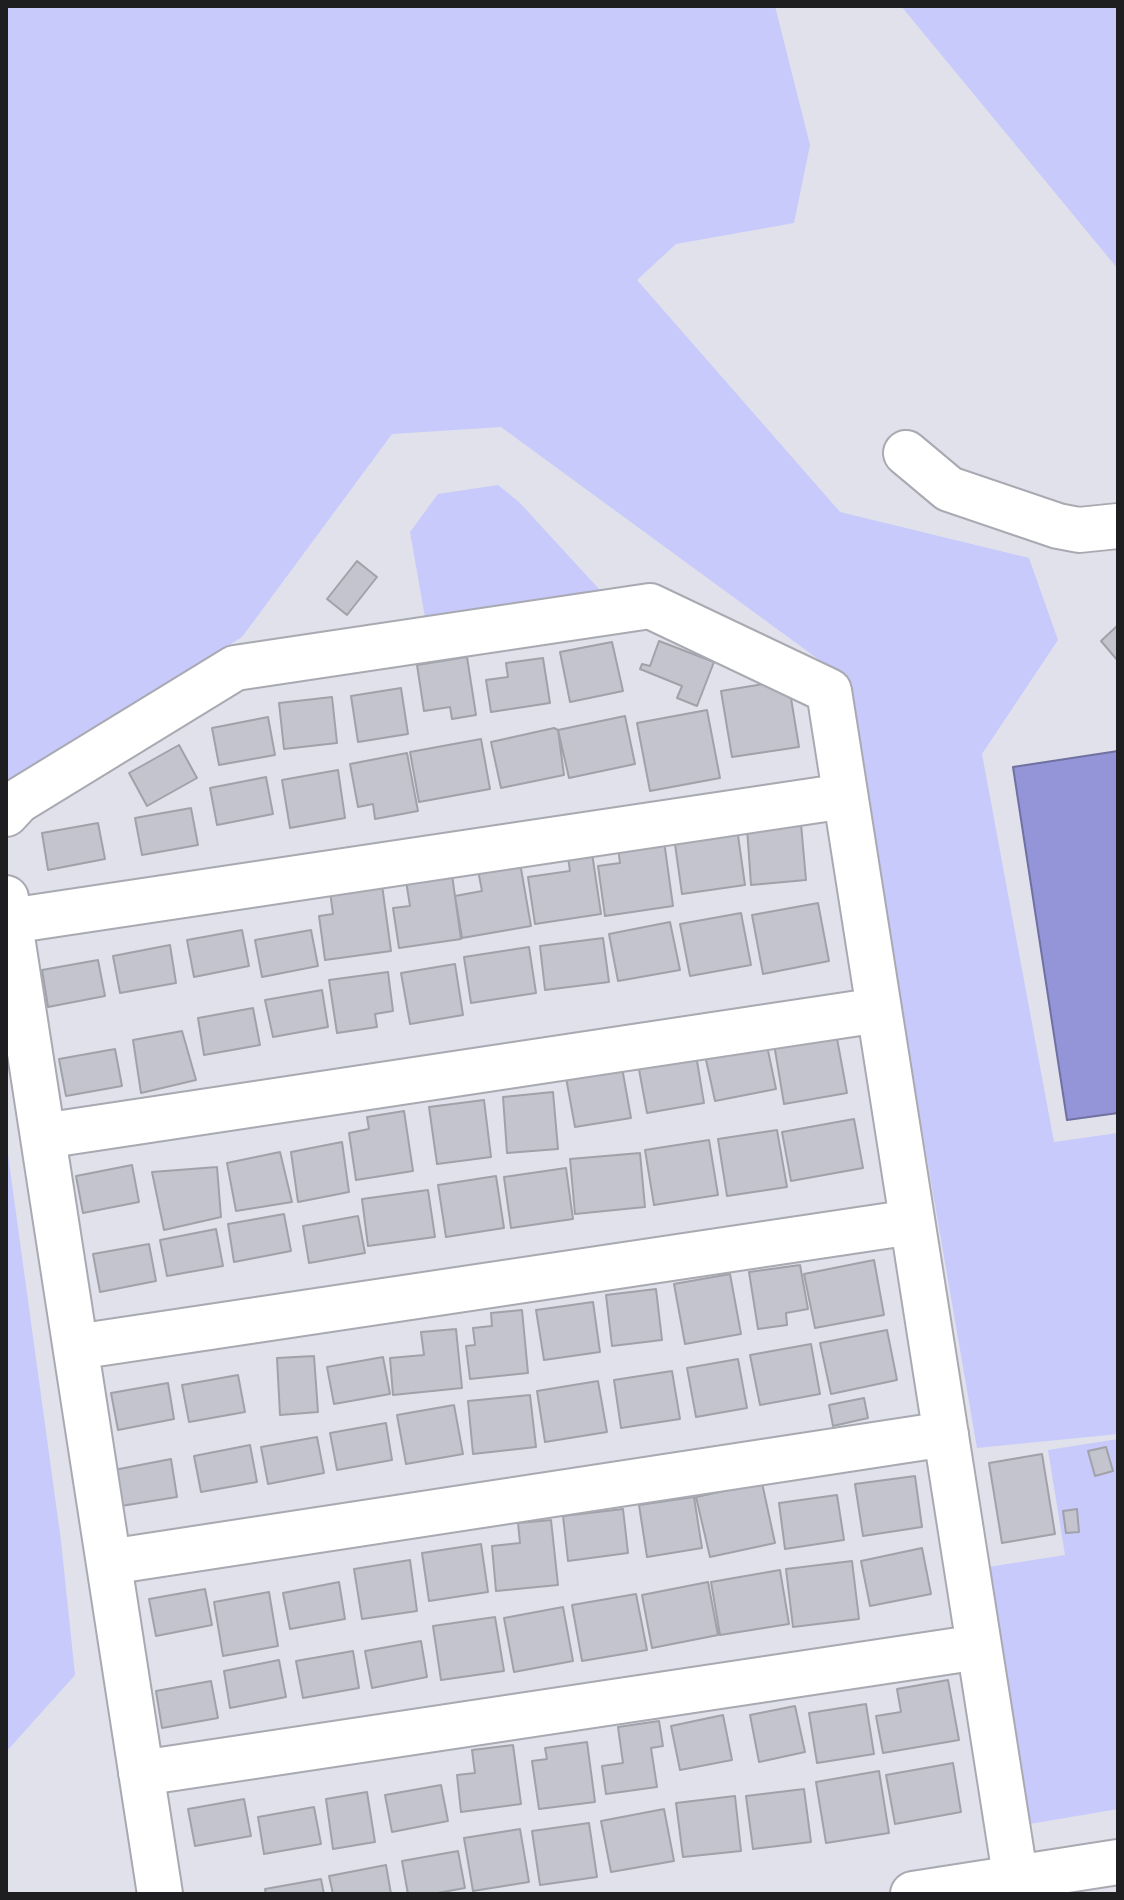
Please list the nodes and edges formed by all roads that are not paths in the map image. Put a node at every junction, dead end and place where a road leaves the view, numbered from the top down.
1 (906, 453) dead end
2 (1118, 526) edge
3 (845, 796) junction
4 (6, 814) edge
5 (8, 910) edge
6 (879, 1010) junction
7 (43, 1136) junction
8 (912, 1222) junction
9 (76, 1347) junction
10 (946, 1434) junction
11 (109, 1562) junction
12 (979, 1647) junction
13 (141, 1773) junction
14 (1118, 1862) edge
15 (1017, 1886) edge
16 (160, 1894) edge
17 (913, 1894) edge

1 - 2 street
3 - 4 street
3 - 5 street
3 - 6 street
5 - 7 street
6 - 7 street
6 - 8 street
7 - 9 street
8 - 9 street
8 - 10 street
9 - 11 street
10 - 11 street
10 - 12 street
11 - 13 street
12 - 13 street
12 - 15 street
13 - 16 street
14 - 15 street
15 - 17 street

